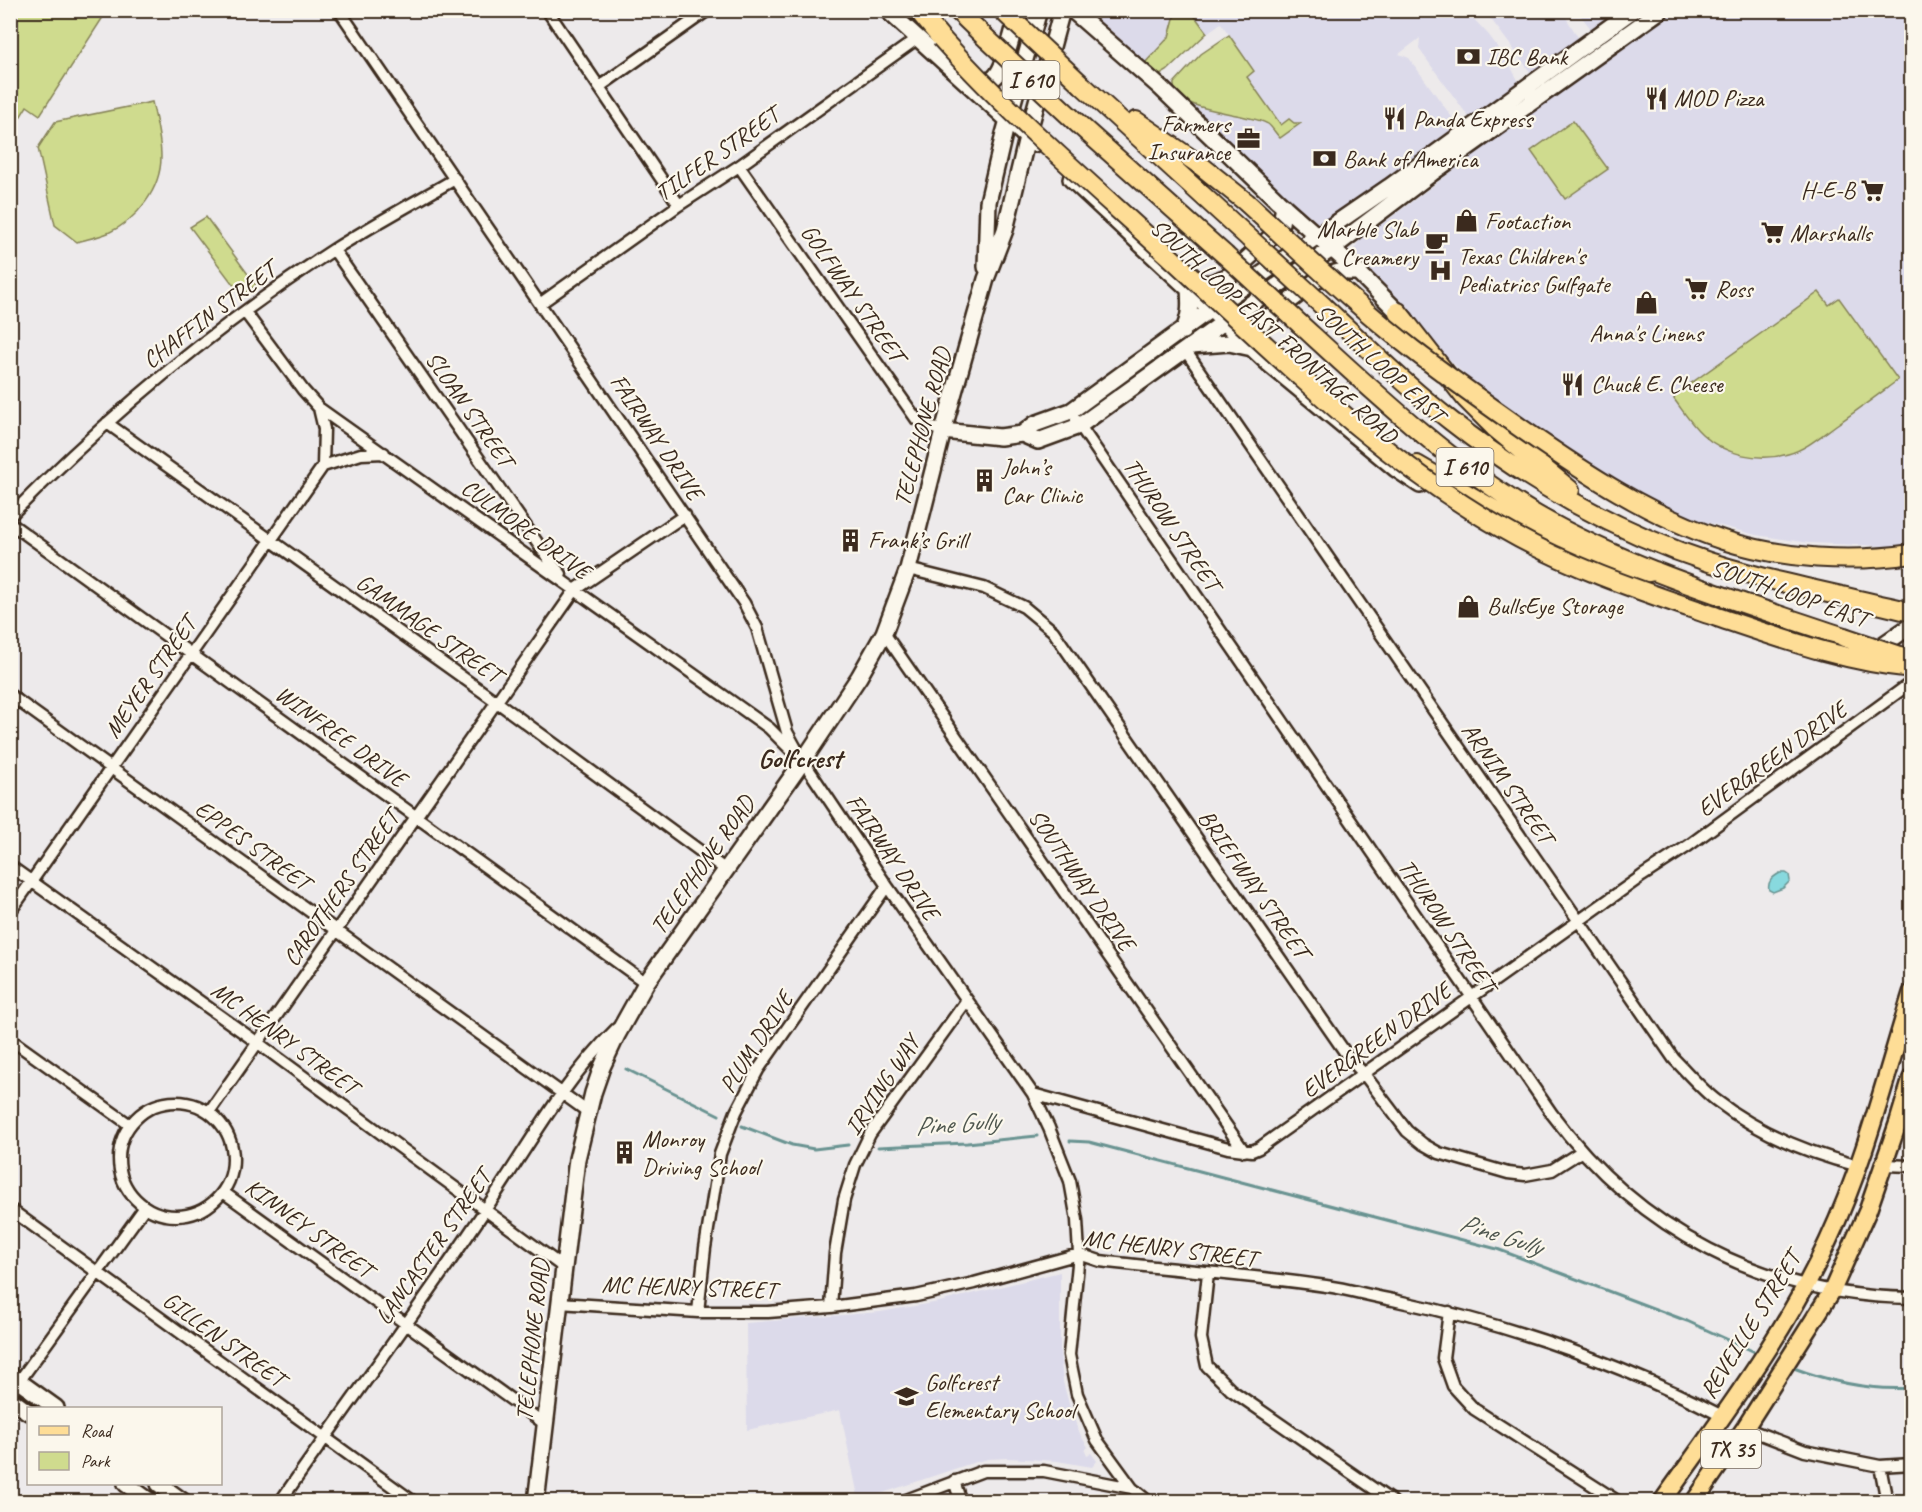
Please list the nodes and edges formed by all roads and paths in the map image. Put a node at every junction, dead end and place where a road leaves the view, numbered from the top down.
1 (339, 10) edge
2 (547, 10) edge
3 (708, 10) edge
4 (887, 10) edge
5 (918, 10) edge
6 (957, 10) edge
7 (1002, 10) edge
8 (1018, 10) edge
9 (1039, 10) edge
10 (1062, 10) edge
11 (1072, 10) edge
12 (1633, 10) edge
13 (1661, 10) edge
14 (918, 38) junction
15 (967, 82) junction
16 (1082, 85) junction
17 (598, 87) junction
18 (1008, 121) junction
19 (1027, 138) junction
20 (739, 166) junction
21 (455, 179) junction
22 (679, 205) junction
23 (1284, 206) junction
24 (1319, 236) junction
25 (1333, 248) junction
26 (334, 250) junction
27 (1358, 272) junction
28 (986, 279) junction
29 (1187, 287) junction
30 (541, 303) junction
31 (1211, 309) junction
32 (245, 312) junction
33 (1398, 312) junction
34 (1224, 322) junction
35 (1183, 331) junction
36 (1188, 348) junction
37 (1252, 348) junction
38 (319, 408) junction
39 (1071, 411) junction
40 (1328, 413) junction
41 (107, 423) junction
42 (1079, 426) junction
43 (943, 431) junction
44 (1022, 434) junction
45 (384, 453) junction
46 (323, 466) junction
47 (10, 516) edge
48 (685, 516) junction
49 (1602, 516) junction
50 (10, 523) edge
51 (270, 541) junction
52 (1911, 555) edge
53 (908, 568) junction
54 (1655, 571) junction
55 (575, 590) junction
56 (1911, 612) edge
57 (1911, 624) edge
58 (884, 633) junction
59 (192, 655) junction
60 (1911, 660) edge
61 (1911, 668) edge
62 (1911, 682) edge
63 (10, 695) edge
64 (497, 702) junction
65 (803, 761) junction
66 (112, 768) junction
67 (417, 816) junction
68 (10, 866) edge
69 (726, 870) junction
70 (32, 881) junction
71 (887, 886) junction
72 (10, 912) edge
73 (1578, 922) junction
74 (336, 931) junction
75 (646, 983) junction
76 (1911, 992) edge
77 (1471, 997) junction
78 (967, 1000) junction
79 (625, 1021) junction
80 (10, 1039) edge
81 (1904, 1040) edge
82 (258, 1043) junction
83 (1364, 1074) junction
84 (1911, 1077) edge
85 (1033, 1094) junction
86 (562, 1095) junction
87 (209, 1112) junction
88 (588, 1112) junction
89 (129, 1125) junction
90 (1244, 1151) junction
91 (1582, 1151) junction
92 (1884, 1165) junction
93 (1859, 1166) junction
94 (1911, 1166) edge
95 (223, 1192) junction
96 (145, 1207) junction
97 (10, 1209) edge
98 (485, 1211) junction
99 (1079, 1254) junction
100 (562, 1267) junction
101 (97, 1272) junction
102 (1208, 1274) junction
103 (1806, 1286) junction
104 (1832, 1291) junction
105 (1911, 1299) edge
106 (560, 1303) junction
107 (831, 1307) junction
108 (698, 1312) junction
109 (1449, 1312) junction
110 (406, 1324) junction
111 (13, 1384) edge
112 (10, 1399) edge
113 (54, 1407) edge
114 (27, 1411) edge
115 (1722, 1416) junction
116 (545, 1424) junction
117 (1745, 1428) junction
118 (324, 1437) junction
119 (1911, 1464) edge
120 (1880, 1466) junction
121 (954, 1481) junction
122 (127, 1485) edge
123 (160, 1485) edge
124 (1132, 1488) junction
125 (151, 1502) edge
126 (184, 1502) edge
127 (280, 1502) edge
128 (414, 1502) edge
129 (536, 1502) edge
130 (901, 1502) edge
131 (961, 1502) edge
132 (1149, 1502) edge
133 (1393, 1502) edge
134 (1620, 1502) edge
135 (1662, 1502) edge
136 (1694, 1502) edge
137 (1887, 1502) edge

1 - 21 street, FAIRWAY DRIVE
2 - 17 street
3 - 17 street
4 - 14 main road, SOUTH LOOP EAST FRONTAGE ROAD
5 - 61 highway, bridge
6 - 54 highway, SOUTH LOOP EAST / I 610, bridge
7 - 16 highway, SOUTH LOOP EAST / I 610, bridge
8 - 15 main road
9 - 18 main road, TELEPHONE ROAD
10 - 19 main road, TELEPHONE ROAD
11 - 23 main road
12 - 24 main road
13 - 25 main road
14 - 15 main road, SOUTH LOOP EAST FRONTAGE ROAD
14 - 20 street, TILFER STREET
15 - 18 main road, SOUTH LOOP EAST FRONTAGE ROAD
16 - 49 highway, SOUTH LOOP EAST / I 610, bridge
16 - 52 highway, bridge
17 - 22 street
18 - 19 main road, SOUTH LOOP EAST FRONTAGE ROAD
18 - 28 main road, TELEPHONE ROAD
19 - 28 main road, TELEPHONE ROAD
19 - 29 main road, SOUTH LOOP EAST FRONTAGE ROAD
20 - 22 street, TILFER STREET
20 - 43 street, GOLFWAY STREET
21 - 26 street, CHAFFIN STREET
21 - 30 street, FAIRWAY DRIVE
22 - 30 street, TILFER STREET
23 - 24 main road
23 - 29 main road
24 - 25 main road
24 - 31 main road
25 - 27 main road
25 - 34 main road
26 - 32 street, CHAFFIN STREET
26 - 55 street, SLOAN STREET
27 - 33 main road
27 - 37 main road
28 - 43 main road, TELEPHONE ROAD
29 - 31 main road, SOUTH LOOP EAST FRONTAGE ROAD
29 - 35 main road
30 - 48 street, FAIRWAY DRIVE
31 - 34 main road, SOUTH LOOP EAST FRONTAGE ROAD
31 - 35 main road
32 - 38 street, CULMORE DRIVE
32 - 41 street, CHAFFIN STREET
33 - 49 highway
33 - 52 main road
34 - 36 main road
34 - 37 main road, SOUTH LOOP EAST FRONTAGE ROAD
35 - 39 main road
36 - 37 main road
36 - 42 main road
36 - 73 street, ARNIM STREET
37 - 40 main road, SOUTH LOOP EAST FRONTAGE ROAD
38 - 45 street, CULMORE DRIVE
38 - 46 street
39 - 42 street, THUROW STREET
39 - 44 main road
40 - 54 highway
40 - 57 main road, SOUTH LOOP EAST FRONTAGE ROAD
41 - 47 street, CHAFFIN STREET
41 - 51 street, GAMMAGE STREET
42 - 44 main road
42 - 77 street, THUROW STREET
43 - 44 main road
43 - 53 main road, TELEPHONE ROAD
45 - 46 street
45 - 55 street, CULMORE DRIVE
46 - 51 street, MEYER STREET
48 - 55 street, CAROTHERS STREET
48 - 65 street, FAIRWAY DRIVE
49 - 56 highway, SOUTH LOOP EAST / I 610
50 - 59 street, WINFREE DRIVE
51 - 59 street, MEYER STREET
51 - 64 street, GAMMAGE STREET
53 - 58 main road, TELEPHONE ROAD
53 - 83 street, BRIEFWAY STREET
54 - 60 highway, SOUTH LOOP EAST / I 610, bridge
55 - 64 street, CAROTHERS STREET
55 - 65 street, CULMORE DRIVE
58 - 65 main road, TELEPHONE ROAD
58 - 90 street, SOUTHWAY DRIVE
59 - 66 street, MEYER STREET
59 - 67 street, WINFREE DRIVE
62 - 73 street, EVERGREEN DRIVE
63 - 66 street, EPPES STREET
64 - 67 street, CAROTHERS STREET
64 - 69 street, GAMMAGE STREET
65 - 69 main road, TELEPHONE ROAD
65 - 71 street, FAIRWAY DRIVE
66 - 70 street, MEYER STREET
66 - 74 street, EPPES STREET
67 - 74 street, CAROTHERS STREET
67 - 75 street, WINFREE DRIVE
68 - 70 street, MC HENRY STREET
69 - 75 main road, TELEPHONE ROAD
70 - 72 street, MEYER STREET
70 - 82 street, MC HENRY STREET
71 - 78 street, FAIRWAY DRIVE
71 - 108 street, PLUM DRIVE
73 - 77 street, EVERGREEN DRIVE
73 - 93 street, ARNIM STREET
74 - 82 street, CAROTHERS STREET
74 - 86 street, EPPES STREET
75 - 79 main road, TELEPHONE ROAD
76 - 81 main road, REVEILLE STREET / TX 35
77 - 83 street, EVERGREEN DRIVE
77 - 91 street, THUROW STREET
78 - 85 street, FAIRWAY DRIVE
78 - 107 street, IRVING WAY
79 - 86 street, LANCASTER STREET
79 - 88 main road, TELEPHONE ROAD
80 - 89 street
81 - 93 main road, REVEILLE STREET / TX 35
82 - 87 street, CAROTHERS STREET
82 - 98 street, MC HENRY STREET
83 - 90 street, EVERGREEN DRIVE
83 - 91 street, BRIEFWAY STREET
84 - 92 main road, REVEILLE STREET / TX 35
85 - 90 street
85 - 99 street, FAIRWAY DRIVE
86 - 88 street, EPPES STREET
86 - 98 street, LANCASTER STREET
87 - 89 street
87 - 95 street, KINNEY STREET
88 - 100 main road, TELEPHONE ROAD
89 - 96 street, KINNEY STREET
91 - 103 street, THUROW STREET
92 - 94 street
92 - 104 main road, REVEILLE STREET / TX 35
93 - 103 main road, REVEILLE STREET / TX 35
95 - 96 street, KINNEY STREET
95 - 110 street, KINNEY STREET
96 - 101 street
97 - 101 street, GILLEN STREET
98 - 100 street, MC HENRY STREET
98 - 110 street, LANCASTER STREET
99 - 102 street, MC HENRY STREET
99 - 107 street, MC HENRY STREET
99 - 124 street, FAIRWAY DRIVE
100 - 106 main road, TELEPHONE ROAD
101 - 111 street
101 - 118 street, GILLEN STREET
102 - 109 street, MC HENRY STREET
102 - 133 street
103 - 104 street, THUROW STREET
103 - 115 main road, REVEILLE STREET / TX 35
104 - 105 street, THUROW STREET
104 - 117 main road, REVEILLE STREET / TX 35
106 - 108 street, MC HENRY STREET
106 - 116 main road, TELEPHONE ROAD
107 - 108 street, MC HENRY STREET
109 - 115 street, MC HENRY STREET
109 - 134 street
110 - 116 street, KINNEY STREET
110 - 118 street, LANCASTER STREET
111 - 113 main road
112 - 114 main road
115 - 135 main road, REVEILLE STREET / TX 35
116 - 129 main road, TELEPHONE ROAD
117 - 120 street
117 - 136 main road, REVEILLE STREET / TX 35
118 - 127 street, LANCASTER STREET
118 - 128 street, GILLEN STREET
119 - 120 street
120 - 137 street
121 - 124 street
121 - 130 street
121 - 131 street
122 - 125 main road
123 - 126 main road
124 - 132 street

